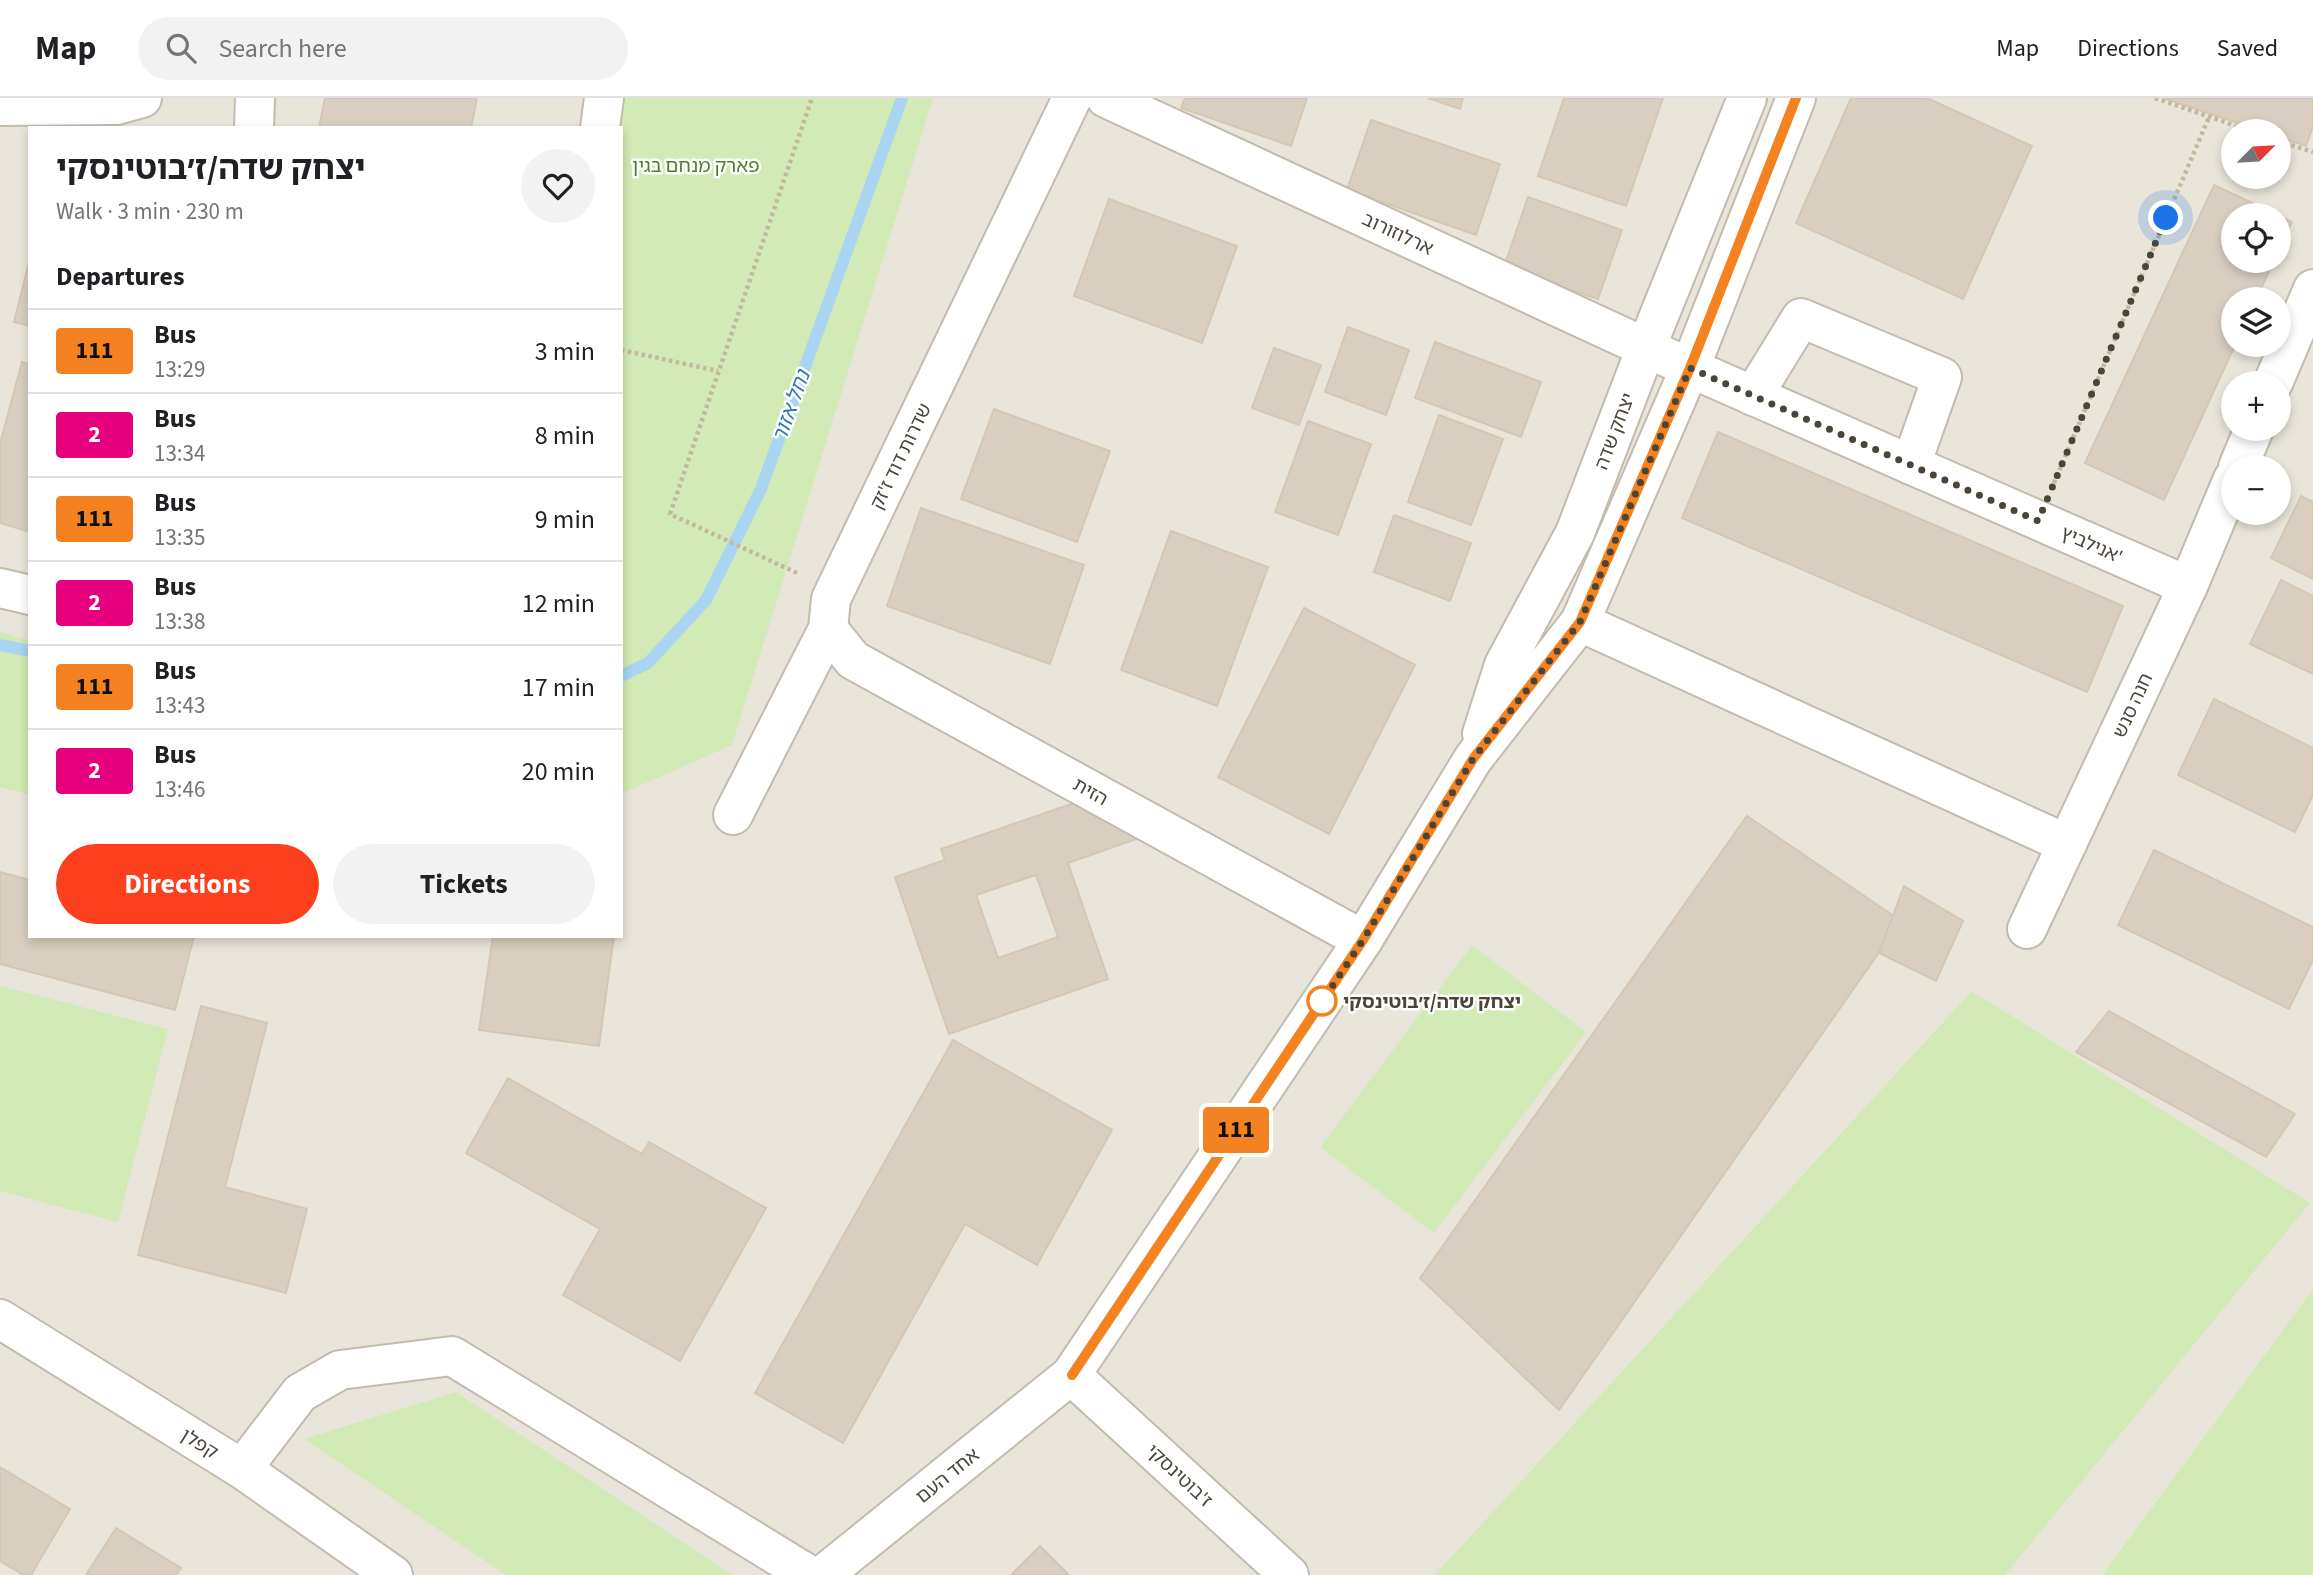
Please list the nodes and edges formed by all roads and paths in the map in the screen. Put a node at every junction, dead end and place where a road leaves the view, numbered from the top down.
1 (142, 98) edge
2 (255, 98) edge
3 (604, 98) edge
4 (812, 98) edge
5 (1072, 98) edge
6 (1106, 98) edge
7 (1747, 98) edge
8 (1796, 98) edge
9 (2155, 98) edge
10 (0, 106) edge
11 (2209, 117) junction
12 (2221, 121) edge
13 (254, 126) edge
14 (600, 126) edge
15 (2291, 145) edge
16 (2313, 152) edge
17 (2313, 289) edge
18 (1646, 348) junction
19 (623, 351) edge
20 (1690, 368) junction
21 (718, 371) junction
22 (2278, 371) edge
23 (1753, 396) junction
24 (1911, 465) junction
25 (2221, 508) edge
26 (2038, 521) junction
27 (797, 574) dead end
28 (2188, 586) junction
29 (0, 588) edge
30 (28, 595) edge
31 (1580, 622) junction
32 (828, 629) junction
33 (1473, 759) junction
34 (733, 815) dead end
35 (2067, 844) junction
36 (2027, 929) dead end
37 (1363, 940) junction
38 (0, 1319) edge
39 (1072, 1375) junction
40 (242, 1469) junction
41 (393, 1575) edge
42 (809, 1575) edge
43 (823, 1575) edge
44 (1289, 1575) edge

1 - 10 street
2 - 13 street
3 - 14 street
4 - 21 path
5 - 32 street, שדרות דוד ז'זק
6 - 18 street, ארלוזורוב
7 - 18 street, יצחק שדה
8 - 20 street, יצחק שדה
9 - 11 path
11 - 12 path
11 - 26 path
15 - 16 path
17 - 22 street
18 - 20 street, ארלוזורוב
18 - 33 street, יצחק שדה
19 - 21 path
20 - 23 street, אנילביץ'
20 - 31 street, יצחק שדה
21 - 27 path
23 - 24 street, אנילביץ'
23 - 24 street
24 - 26 street, אנילביץ'
25 - 28 street, חנה סנש
26 - 28 street, אנילביץ'
28 - 35 street, חנה סנש
29 - 30 street
31 - 33 street, יצחק שדה
31 - 35 street
32 - 34 street, שדרות דוד ז'זק
32 - 37 street, הזית
33 - 37 street, יצחק שדה
35 - 36 street, חנה סנש
37 - 39 street, יצחק שדה
38 - 40 street, קפלן
39 - 43 street, אחד העם
39 - 44 street, ז'בוטינסקי
40 - 41 street, קפלן
40 - 42 street

